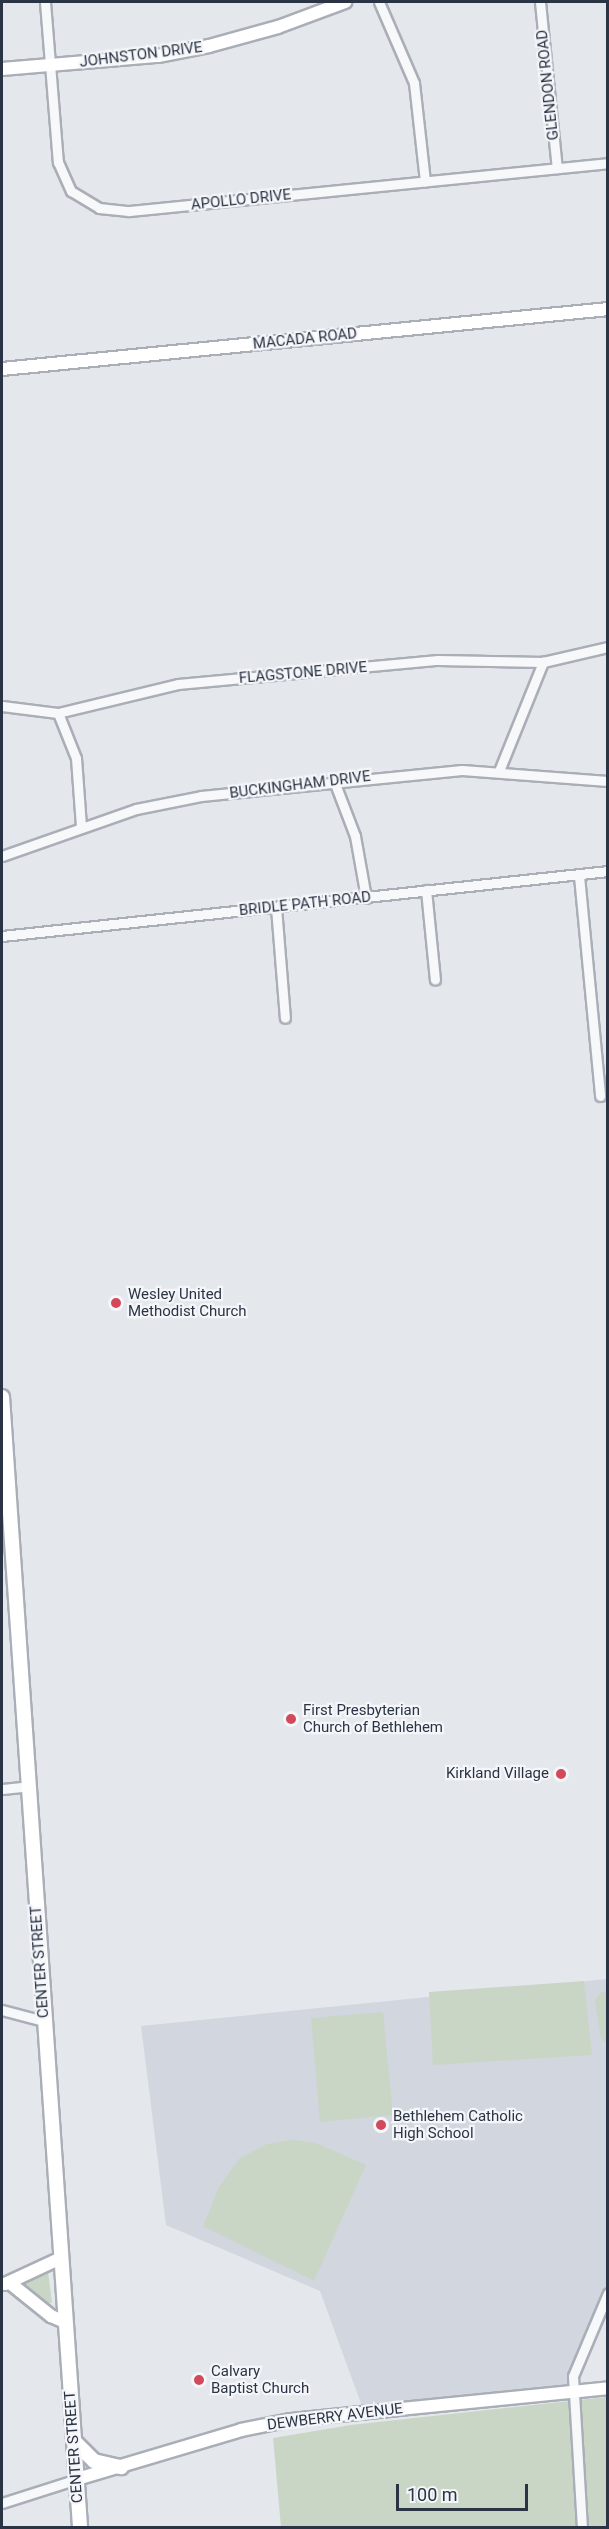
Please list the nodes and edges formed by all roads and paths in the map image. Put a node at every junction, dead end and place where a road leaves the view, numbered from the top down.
1 (45, 2) edge
2 (345, 2) edge
3 (379, 2) edge
4 (540, 2) edge
5 (50, 65) junction
6 (2, 69) edge
7 (608, 163) edge
8 (557, 168) junction
9 (425, 181) junction
10 (608, 309) edge
11 (2, 369) edge
12 (608, 647) edge
13 (543, 662) junction
14 (2, 706) edge
15 (58, 712) junction
16 (499, 771) junction
17 (334, 781) junction
18 (608, 781) edge
19 (81, 826) junction
20 (2, 856) edge
21 (608, 871) edge
22 (579, 876) junction
23 (426, 890) junction
24 (366, 898) junction
25 (276, 907) junction
26 (2, 936) edge
27 (435, 980) dead end
28 (285, 1018) dead end
29 (600, 1096) dead end
30 (2, 1397) edge
31 (29, 1786) junction
32 (2, 1790) edge
33 (2, 2010) edge
34 (44, 2021) junction
35 (61, 2258) junction
36 (6, 2284) edge
37 (608, 2293) edge
38 (65, 2322) junction
39 (608, 2388) edge
40 (572, 2391) junction
41 (74, 2441) junction
42 (121, 2467) junction
43 (76, 2479) junction
44 (2, 2503) edge
45 (80, 2528) edge
46 (582, 2528) edge

1 - 5 street, APOLLO DRIVE
2 - 5 street, JOHNSTON DRIVE
3 - 9 street
4 - 8 street, GLENDON ROAD
5 - 6 street, JOHNSTON DRIVE
5 - 9 street, APOLLO DRIVE
7 - 8 street, APOLLO DRIVE
8 - 9 street, APOLLO DRIVE
10 - 11 street, MACADA ROAD
12 - 13 street, FLAGSTONE DRIVE
13 - 15 street, FLAGSTONE DRIVE
13 - 16 street
14 - 15 street, FLAGSTONE DRIVE
15 - 19 street
16 - 17 street, BUCKINGHAM DRIVE
16 - 18 street, BUCKINGHAM DRIVE
17 - 19 street, BUCKINGHAM DRIVE
17 - 24 street
19 - 20 street, BUCKINGHAM DRIVE
21 - 22 street, BRIDLE PATH ROAD
22 - 23 street, BRIDLE PATH ROAD
22 - 29 street
23 - 24 street, BRIDLE PATH ROAD
23 - 27 street
24 - 25 street, BRIDLE PATH ROAD
25 - 26 street, BRIDLE PATH ROAD
25 - 28 street
30 - 31 main road, CENTER STREET
31 - 32 street
31 - 34 main road, CENTER STREET
33 - 34 street
34 - 35 main road, CENTER STREET
35 - 36 street
35 - 38 main road, CENTER STREET
36 - 38 street
37 - 40 street
38 - 41 main road, CENTER STREET
39 - 40 street, DEWBERRY AVENUE
40 - 42 street, DEWBERRY AVENUE
40 - 46 street
41 - 42 main road
41 - 43 main road, CENTER STREET
42 - 43 street, DEWBERRY AVENUE
43 - 44 street, DEWBERRY AVENUE
43 - 45 main road, CENTER STREET

